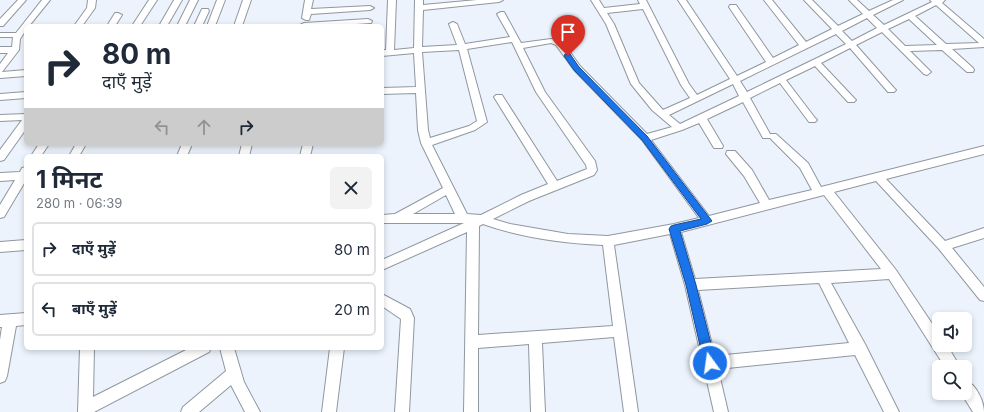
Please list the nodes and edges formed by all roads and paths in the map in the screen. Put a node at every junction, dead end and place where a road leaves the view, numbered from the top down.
1 (22, 0) edge
2 (46, 0) edge
3 (92, 0) edge
4 (153, 0) edge
5 (178, 0) edge
6 (194, 0) edge
7 (221, 0) edge
8 (247, 0) edge
9 (308, 0) edge
10 (392, 0) edge
11 (499, 0) edge
12 (595, 0) edge
13 (682, 0) edge
14 (768, 0) edge
15 (808, 0) edge
16 (853, 0) edge
17 (485, 1) edge
18 (896, 1) edge
19 (937, 1) edge
20 (643, 3) edge
21 (371, 4) edge
22 (419, 4) edge
23 (733, 7) dead end
24 (205, 11) dead end
25 (601, 11) junction
26 (307, 12) junction
27 (501, 14) dead end
28 (118, 15) dead end
29 (868, 16) junction
30 (910, 16) junction
31 (368, 23) edge
32 (0, 24) edge
33 (29, 24) edge
34 (79, 24) edge
35 (112, 24) edge
36 (137, 24) edge
37 (164, 24) edge
38 (182, 24) edge
39 (199, 24) edge
40 (213, 24) edge
41 (239, 24) edge
42 (304, 24) edge
43 (347, 24) edge
44 (453, 24) dead end
45 (883, 29) junction
46 (838, 31) junction
47 (0, 35) edge
48 (20, 37) edge
49 (517, 42) junction
50 (851, 44) junction
51 (984, 44) edge
52 (462, 47) junction
53 (805, 47) junction
54 (945, 47) junction
55 (904, 49) junction
56 (0, 50) edge
57 (15, 50) junction
58 (418, 51) junction
59 (386, 53) edge
60 (771, 62) junction
61 (816, 62) junction
62 (0, 70) edge
63 (970, 70) dead end
64 (927, 72) dead end
65 (24, 73) edge
66 (0, 75) edge
67 (781, 79) junction
68 (736, 81) junction
69 (420, 90) junction
70 (891, 90) dead end
71 (384, 92) edge
72 (24, 95) edge
73 (499, 96) dead end
74 (0, 97) edge
75 (745, 97) junction
76 (695, 99) junction
77 (851, 100) dead end
78 (662, 114) junction
79 (24, 117) edge
80 (0, 118) edge
81 (701, 118) junction
82 (812, 120) dead end
83 (24, 125) edge
84 (679, 128) junction
85 (644, 138) junction
86 (426, 143) junction
87 (718, 146) dead end
88 (984, 150) edge
89 (731, 154) dead end
90 (0, 157) edge
91 (24, 174) edge
92 (24, 175) edge
93 (0, 177) edge
94 (879, 178) junction
95 (554, 186) junction
96 (449, 189) junction
97 (823, 192) junction
98 (3, 204) edge
99 (767, 206) junction
100 (0, 214) edge
101 (398, 217) junction
102 (384, 219) edge
103 (472, 220) junction
104 (707, 221) junction
105 (674, 229) junction
106 (984, 234) edge
107 (608, 241) junction
108 (24, 244) edge
109 (0, 246) edge
110 (943, 246) junction
111 (384, 264) edge
112 (892, 274) junction
113 (823, 279) junction
114 (691, 285) junction
115 (984, 296) edge
116 (384, 301) edge
117 (24, 319) edge
118 (5, 321) edge
119 (620, 331) junction
120 (932, 334) edge
121 (535, 338) junction
122 (472, 342) junction
123 (860, 348) junction
124 (87, 350) edge
125 (200, 350) edge
126 (227, 350) edge
127 (337, 350) edge
128 (710, 363) junction
129 (233, 374) junction
130 (0, 376) edge
131 (972, 397) edge
132 (85, 410) edge
133 (188, 412) edge
134 (253, 412) edge
135 (329, 412) edge
136 (402, 412) edge
137 (471, 412) edge
138 (538, 412) edge
139 (631, 412) edge
140 (721, 412) edge
141 (892, 412) edge
142 (981, 412) edge

1 - 32 street
2 - 33 street
3 - 34 street
4 - 36 street
5 - 37 street
6 - 38 street
7 - 40 street
8 - 41 street
9 - 26 street
10 - 59 street
11 - 17 street
12 - 25 street
13 - 68 street
14 - 53 street
15 - 46 street
16 - 29 street
17 - 22 street
18 - 29 street
19 - 30 street
19 - 51 street
20 - 25 street
20 - 76 street
21 - 26 street
21 - 31 street
22 - 58 street
23 - 60 street
24 - 39 street
25 - 78 street
26 - 42 street
27 - 49 street
28 - 35 street
29 - 45 street
29 - 46 street
30 - 45 street
30 - 54 street
31 - 43 street
44 - 52 street
45 - 50 street
45 - 55 street
46 - 50 street
46 - 53 street
47 - 48 street
48 - 57 street
49 - 52 street
49 - 85 street
49 - 95 street
50 - 61 street
50 - 70 street
51 - 54 street
52 - 58 street
52 - 86 street
53 - 60 street
54 - 55 street
54 - 63 street
55 - 64 street
56 - 57 street
57 - 62 street
58 - 59 street
58 - 69 street
60 - 68 street
61 - 67 street
61 - 77 street
65 - 66 street
67 - 75 street
67 - 82 street
68 - 75 street
68 - 76 street
69 - 71 street
69 - 86 street
72 - 74 street
73 - 95 street
75 - 81 street
75 - 97 street
76 - 78 street
78 - 84 street
79 - 80 street
81 - 84 street
81 - 87 street
83 - 90 street
84 - 85 street
85 - 104 street
86 - 96 street
88 - 94 street
89 - 99 street
91 - 93 street
92 - 98 street
94 - 97 street
94 - 110 street
95 - 103 street
96 - 101 street
96 - 103 street
97 - 99 street
97 - 112 street
98 - 100 street
99 - 104 street
101 - 102 street
101 - 103 street
103 - 107 street
103 - 111 street
103 - 122 street
104 - 105 street
105 - 107 street
105 - 114 street
106 - 110 street
107 - 119 street
108 - 109 street
110 - 115 street
112 - 113 street
112 - 120 street
113 - 114 street
113 - 123 street
114 - 128 street
116 - 136 street
117 - 118 street
118 - 130 street
119 - 121 street
119 - 139 street
121 - 122 street
121 - 138 street
122 - 137 street
123 - 128 street
123 - 141 street
124 - 132 street
125 - 132 street
126 - 129 street
127 - 135 street
128 - 140 street
129 - 133 street
129 - 134 street
131 - 142 street

